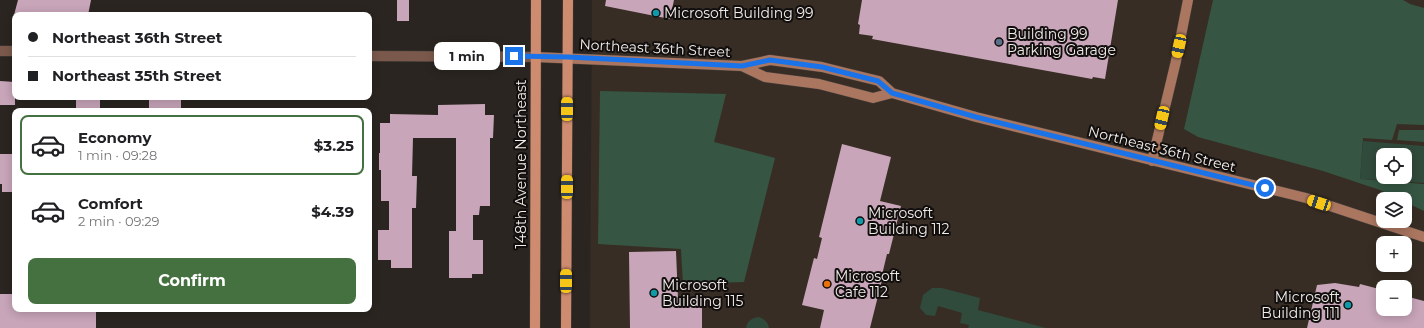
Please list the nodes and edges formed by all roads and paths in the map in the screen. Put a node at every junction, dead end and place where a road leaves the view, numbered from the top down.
1 (536, 0) edge
2 (568, 0) edge
3 (1188, 0) edge
4 (0, 51) edge
5 (12, 51) edge
6 (372, 56) edge
7 (535, 57) junction
8 (568, 57) junction
9 (742, 66) junction
10 (892, 93) junction
11 (1152, 161) junction
12 (1424, 237) edge
13 (534, 328) edge
14 (566, 328) edge

1 - 7 main road, 148th Avenue Northeast
2 - 8 main road
3 - 11 street
4 - 5 street
6 - 7 street
7 - 8 street, Northeast 36th Street
7 - 13 main road, 148th Avenue Northeast
8 - 9 street, Northeast 36th Street
8 - 14 main road
9 - 10 street, Northeast 36th Street
9 - 10 street, Northeast 36th Street
10 - 11 street, Northeast 36th Street
11 - 12 street, Northeast 36th Street

